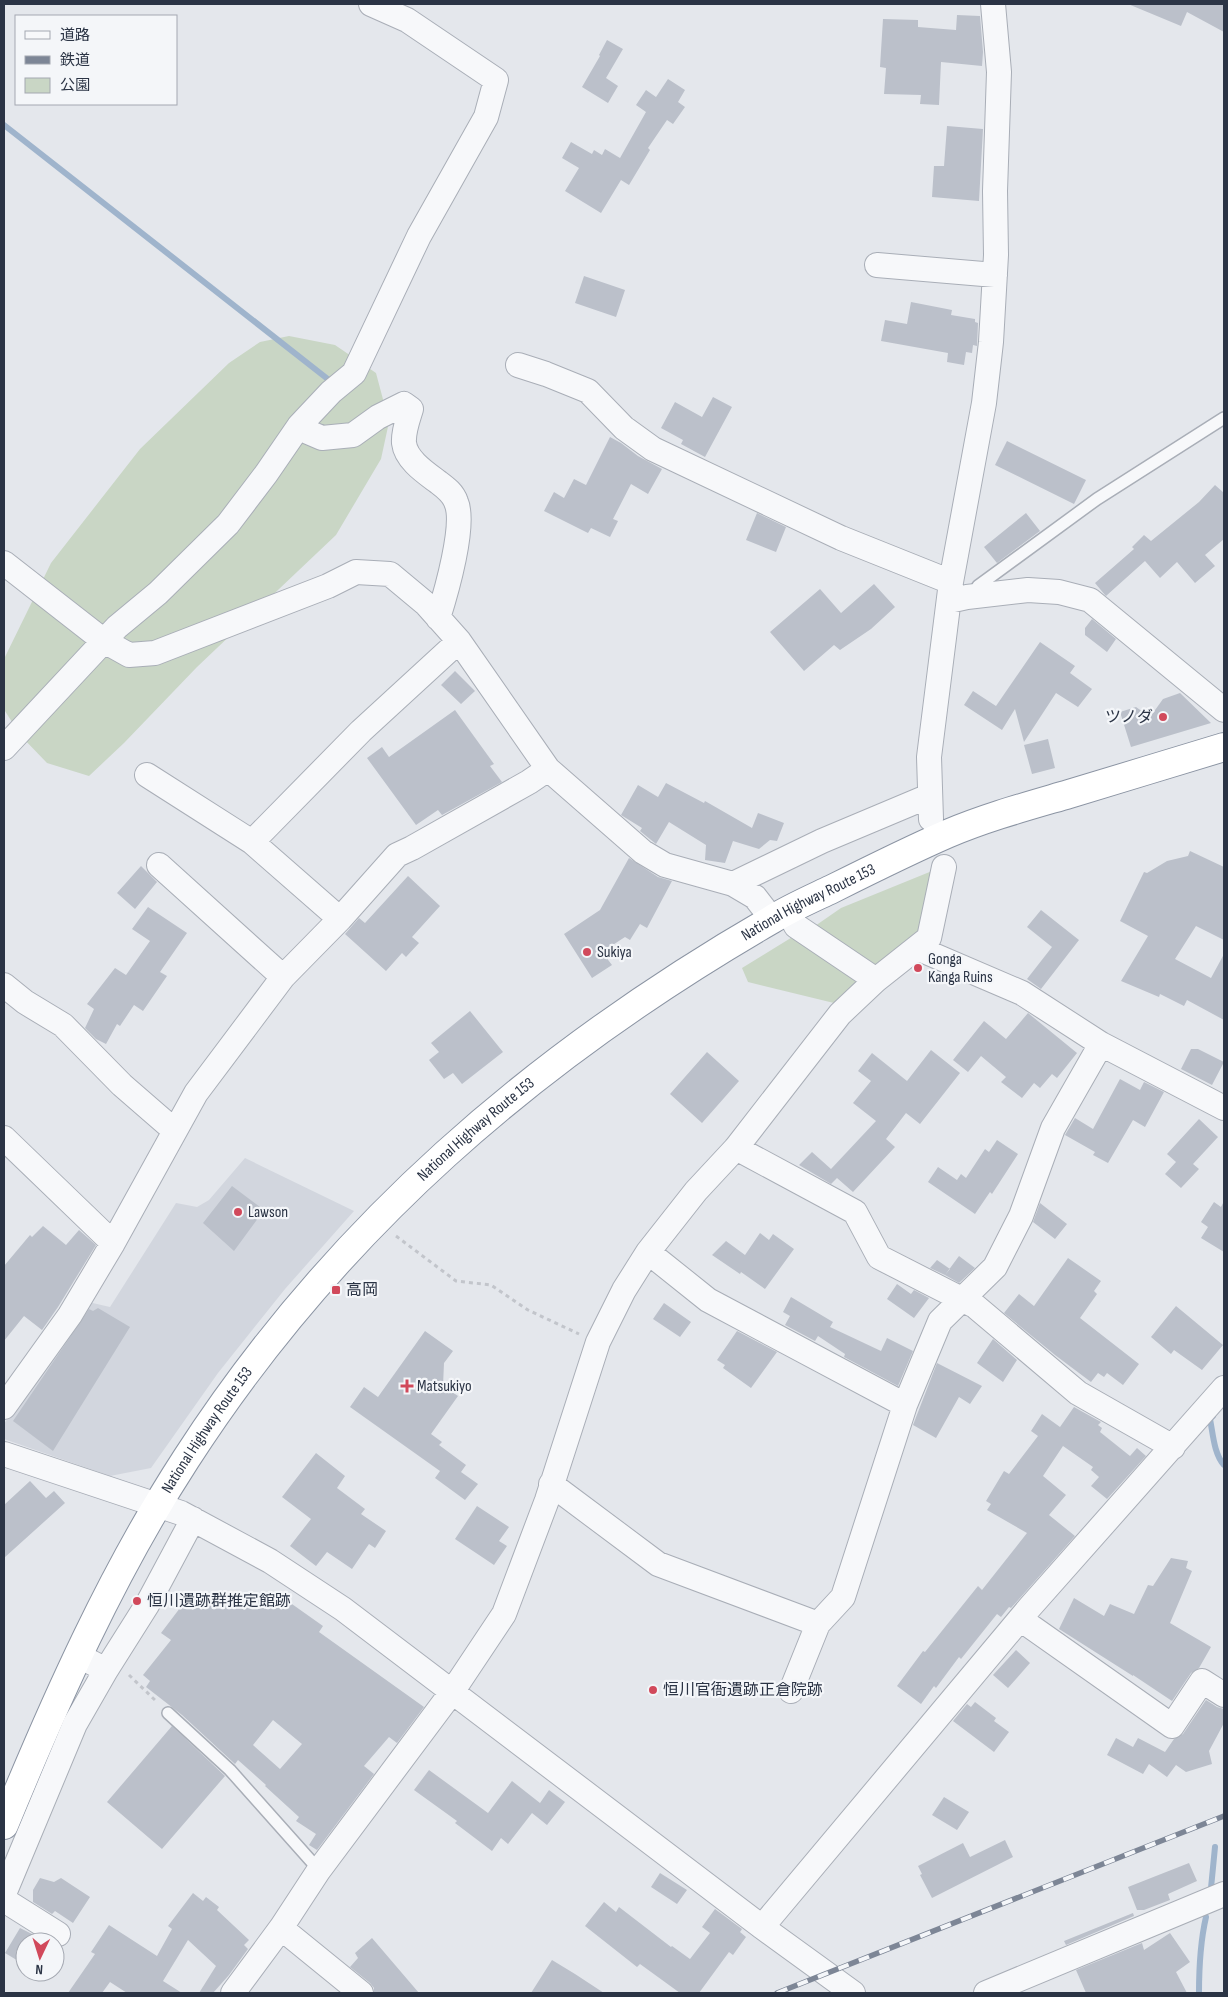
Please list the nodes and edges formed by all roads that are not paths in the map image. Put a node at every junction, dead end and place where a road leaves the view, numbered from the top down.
1 (371, 4) edge
2 (993, 4) edge
3 (410, 12) edge
4 (877, 265) dead end
5 (995, 275) junction
6 (518, 365) dead end
7 (1224, 418) edge
8 (299, 426) junction
9 (4, 563) edge
10 (950, 591) junction
11 (973, 596) junction
12 (438, 618) junction
13 (104, 641) junction
14 (459, 641) junction
15 (1224, 710) edge
16 (1224, 747) edge
17 (4, 748) edge
18 (548, 769) junction
19 (147, 775) dead end
20 (252, 842) junction
21 (159, 865) dead end
22 (944, 867) dead end
23 (733, 884) junction
24 (780, 915) junction
25 (340, 919) junction
26 (917, 948) junction
27 (283, 978) junction
28 (876, 980) junction
29 (4, 985) edge
30 (1101, 1044) junction
31 (1224, 1108) edge
32 (175, 1131) junction
33 (4, 1138) edge
34 (736, 1148) junction
35 (113, 1243) junction
36 (648, 1252) junction
37 (961, 1299) junction
38 (1224, 1388) edge
39 (905, 1404) junction
40 (4, 1407) edge
41 (1173, 1447) junction
42 (4, 1454) edge
43 (551, 1484) junction
44 (159, 1504) junction
45 (194, 1520) junction
46 (1020, 1619) junction
47 (818, 1624) junction
48 (79, 1656) junction
49 (109, 1664) junction
50 (791, 1690) dead end
51 (452, 1692) junction
52 (1224, 1694) edge
53 (168, 1713) road end
54 (4, 1825) edge
55 (320, 1870) junction
56 (4, 1894) edge
57 (1224, 1894) edge
58 (4, 1900) edge
59 (762, 1926) junction
60 (281, 1928) junction
61 (55, 1932) edge
62 (839, 1991) edge
63 (233, 1993) edge
64 (361, 1993) edge
65 (986, 1993) edge

1 - 3 street
2 - 5 street
3 - 8 street
4 - 5 street
5 - 10 street
6 - 10 street
7 - 11 lane
8 - 12 street
8 - 13 street
9 - 13 street
10 - 11 street
10 - 23 street
11 - 15 street
12 - 13 street
12 - 14 street
13 - 17 street
14 - 18 street
14 - 20 street
16 - 24 highway, National Highway Route 153
18 - 23 street
18 - 25 street
19 - 20 street
20 - 25 street
21 - 27 street
22 - 26 street
23 - 24 street
24 - 28 street
24 - 44 highway, National Highway Route 153
25 - 27 street
26 - 28 street
26 - 30 street
27 - 32 street
28 - 34 street
29 - 32 street
30 - 31 street
30 - 37 street
32 - 35 street
33 - 35 street
34 - 36 street
34 - 37 street
35 - 40 street
36 - 39 street
36 - 43 street
37 - 39 street
37 - 41 street
38 - 41 street
39 - 47 street
41 - 46 street
42 - 44 street
43 - 47 street
43 - 51 street
44 - 45 street
44 - 48 highway, National Highway Route 153
45 - 49 street
45 - 51 street
46 - 52 street
46 - 59 street
47 - 50 street
48 - 49 street
48 - 54 highway, National Highway Route 153
49 - 56 street
51 - 55 street
51 - 59 street
53 - 55 lane
55 - 60 street
57 - 65 street
58 - 61 street
59 - 62 street
60 - 63 street
60 - 64 street

